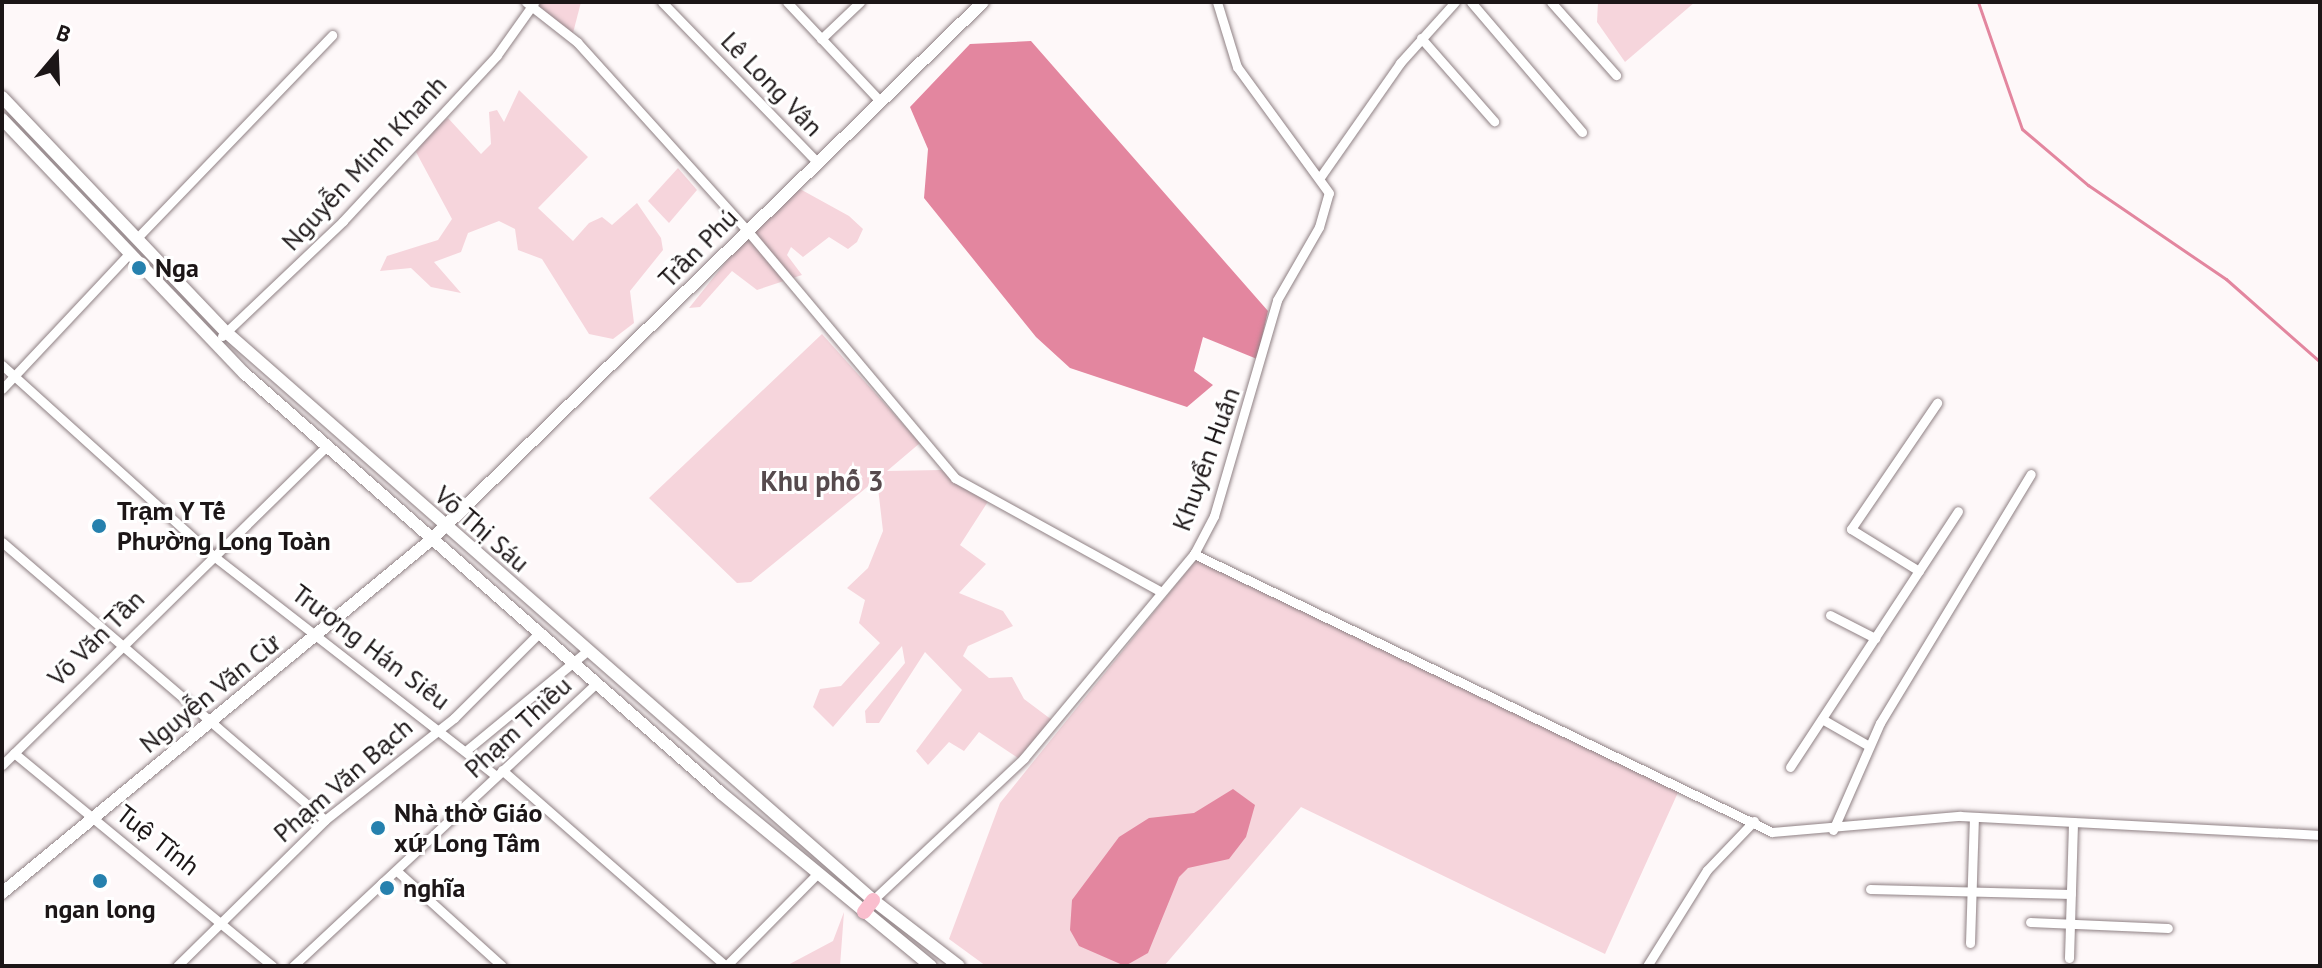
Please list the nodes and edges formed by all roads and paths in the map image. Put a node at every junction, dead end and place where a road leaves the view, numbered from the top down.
1 (787, 2) edge
2 (860, 2) edge
3 (983, 2) edge
4 (1217, 2) edge
5 (1455, 2) edge
6 (1471, 2) edge
7 (1551, 2) edge
8 (531, 3) edge
9 (665, 3) edge
10 (332, 35) dead end
11 (1421, 38) junction
12 (821, 39) junction
13 (1616, 75) dead end
14 (2, 97) edge
15 (880, 101) junction
16 (2, 119) edge
17 (1494, 121) dead end
18 (1582, 132) dead end
19 (816, 161) junction
20 (1321, 176) junction
21 (747, 230) junction
22 (136, 239) junction
23 (128, 255) junction
24 (226, 332) junction
25 (214, 344) junction
26 (2, 365) edge
27 (14, 377) junction
28 (2, 389) edge
29 (1937, 403) dead end
30 (328, 445) junction
31 (2031, 474) dead end
32 (1958, 511) dead end
33 (443, 525) junction
34 (432, 539) junction
35 (2, 542) edge
36 (211, 554) junction
37 (1194, 554) junction
38 (1919, 571) junction
39 (1160, 591) junction
40 (1830, 615) dead end
41 (540, 632) junction
42 (316, 634) junction
43 (1875, 638) junction
44 (118, 647) junction
45 (588, 650) junction
46 (574, 660) junction
47 (597, 683) junction
48 (1822, 719) junction
49 (207, 723) junction
50 (439, 724) junction
51 (1869, 746) junction
52 (468, 749) junction
53 (7, 757) edge
54 (1790, 767) dead end
55 (499, 773) junction
56 (92, 816) junction
57 (1974, 817) junction
58 (325, 820) junction
59 (1754, 821) junction
60 (2073, 822) junction
61 (1833, 830) junction
62 (2320, 835) edge
63 (398, 872) junction
64 (818, 873) junction
65 (1870, 889) dead end
66 (1972, 891) junction
67 (2, 893) edge
68 (2071, 894) junction
69 (868, 906) junction
70 (224, 921) junction
71 (2030, 922) dead end
72 (2070, 924) junction
73 (2168, 928) dead end
74 (1970, 943) dead end
75 (2069, 958) dead end
76 (177, 966) edge
77 (272, 966) edge
78 (293, 966) edge
79 (502, 966) edge
80 (726, 966) edge
81 (931, 966) edge
82 (959, 966) edge
83 (1647, 966) edge

1 - 12 street
2 - 12 street
3 - 15 main road, Trần Phú
4 - 20 street
5 - 11 street
6 - 18 street
7 - 13 street
8 - 21 street
8 - 24 street, Nguyễn Minh Khanh
9 - 19 street, Lê Long Vân
10 - 22 street
11 - 17 street
11 - 20 street
12 - 15 street
14 - 22 main road, Võ Thị Sáu
15 - 19 main road, Trần Phú
16 - 23 main road, Võ Thị Sáu
19 - 21 main road, Trần Phú
20 - 37 street, Khuyển Huấn
21 - 33 main road, Trần Phú
21 - 39 street
22 - 24 main road, Võ Thị Sáu
23 - 25 main road, Võ Thị Sáu
23 - 27 street
24 - 25 street, Nguyễn Minh Khanh
24 - 33 main road, Võ Thị Sáu
25 - 30 main road, Võ Thị Sáu
26 - 27 street, Trương Hán Siêu
27 - 28 street
27 - 36 street, Trương Hán Siêu
29 - 38 street
30 - 34 main road, Võ Thị Sáu
30 - 36 street, Võ Văn Tần
31 - 51 street
32 - 38 street
33 - 34 main road, Nguyễn Văn Cừ
33 - 45 main road, Võ Thị Sáu
34 - 41 main road, Võ Thị Sáu
34 - 42 main road, Nguyễn Văn Cừ
35 - 44 street
36 - 42 street, Trương Hán Siêu
36 - 44 street, Võ Văn Tần
37 - 39 street, Khuyển Huấn
37 - 59 street
38 - 43 street
39 - 69 street, Khuyển Huấn
40 - 43 street
41 - 46 main road, Võ Thị Sáu
41 - 50 street, Phạm Văn Bạch
42 - 49 main road, Nguyễn Văn Cừ
42 - 50 street, Trương Hán Siêu
43 - 48 street
44 - 49 street
44 - 53 street, Võ Văn Tần
45 - 46 street
45 - 69 main road, Võ Thị Sáu
46 - 47 main road, Võ Thị Sáu
46 - 52 street
47 - 55 street, Phạm Thiều
47 - 64 main road, Võ Thị Sáu
48 - 51 street
48 - 54 street
49 - 56 main road, Nguyễn Văn Cừ
49 - 58 street
50 - 52 street, Trương Hán Siêu
50 - 58 street, Phạm Văn Bạch
51 - 61 street
52 - 55 street, Trương Hán Siêu
53 - 56 street, Tuệ Tĩnh
55 - 63 street, Phạm Thiều
55 - 80 street, Trương Hán Siêu
56 - 67 main road, Nguyễn Văn Cừ
56 - 70 street, Tuệ Tĩnh
57 - 60 street
57 - 61 street
57 - 66 street
58 - 70 street, Phạm Văn Bạch
59 - 61 street
59 - 83 street
60 - 62 street
60 - 68 street
63 - 78 street, Phạm Thiều
63 - 79 street
64 - 69 main road, Võ Thị Sáu
64 - 80 street
65 - 66 street
66 - 68 street
66 - 74 street
68 - 72 street
69 - 81 main road, Võ Thị Sáu
69 - 82 main road, Võ Thị Sáu
70 - 76 street, Phạm Văn Bạch
70 - 77 street, Tuệ Tĩnh
71 - 72 street
72 - 73 street
72 - 75 street

